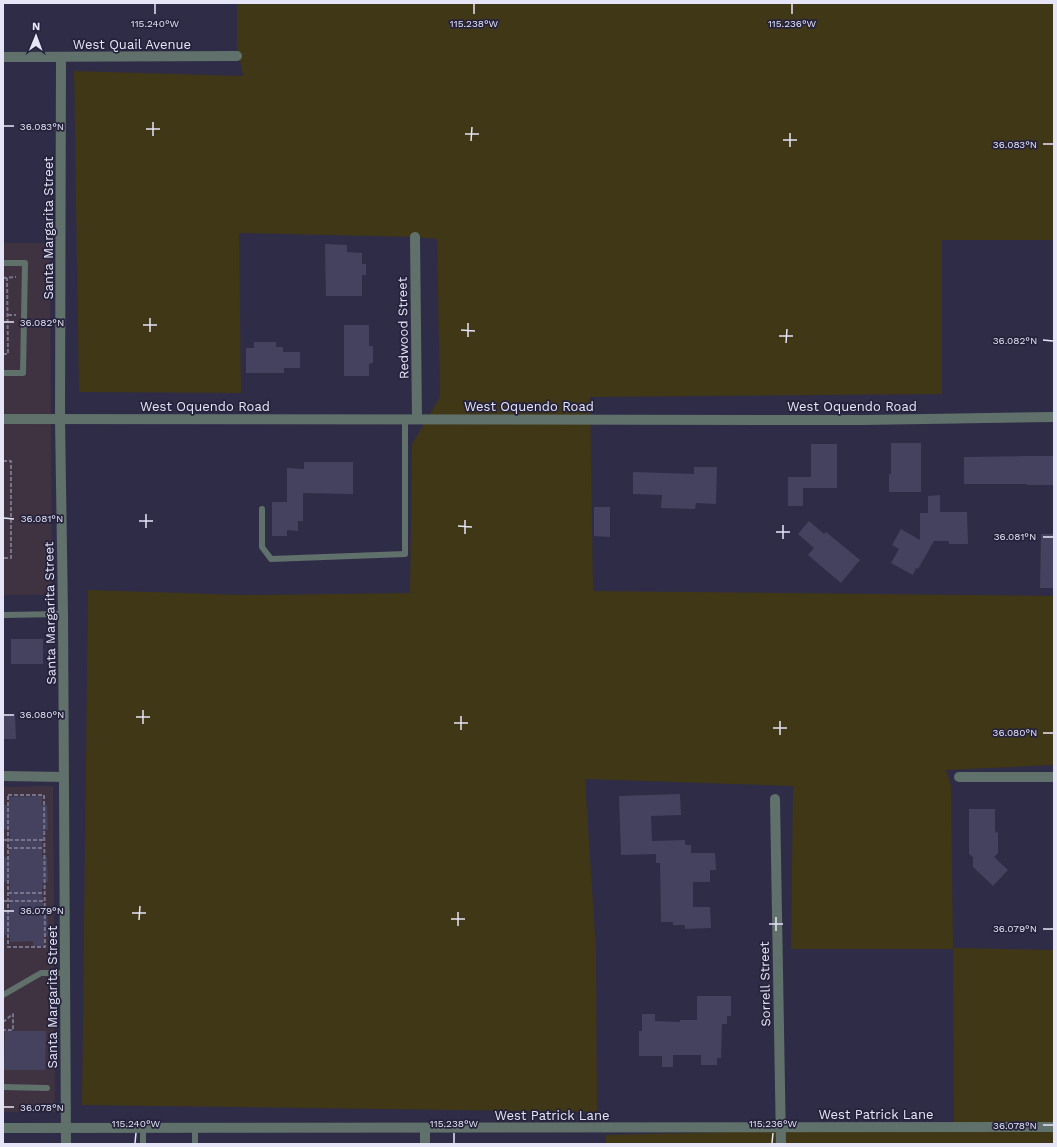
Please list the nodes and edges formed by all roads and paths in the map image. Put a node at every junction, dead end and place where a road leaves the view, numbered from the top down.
1 (237, 56) dead end
2 (3, 57) edge
3 (61, 57) junction
4 (415, 236) dead end
5 (3, 263) edge
6 (3, 278) edge
7 (3, 354) edge
8 (3, 373) edge
9 (1054, 417) edge
10 (3, 419) edge
11 (60, 419) junction
12 (405, 419) junction
13 (417, 419) junction
14 (3, 461) edge
15 (262, 509) dead end
16 (3, 558) edge
17 (63, 614) junction
18 (3, 615) edge
19 (3, 776) edge
20 (64, 777) junction
21 (959, 777) dead end
22 (1054, 777) edge
23 (775, 799) dead end
24 (3, 840) edge
25 (8, 840) junction
26 (44, 840) junction
27 (8, 848) junction
28 (44, 848) junction
29 (8, 893) junction
30 (44, 893) junction
31 (3, 901) edge
32 (44, 901) junction
33 (8, 902) junction
34 (64, 974) junction
35 (3, 995) edge
36 (3, 1022) edge
37 (3, 1030) edge
38 (3, 1087) edge
39 (47, 1088) dead end
40 (780, 1127) junction
41 (1054, 1127) edge
42 (3, 1128) edge
43 (66, 1128) junction
44 (143, 1128) junction
45 (195, 1128) junction
46 (425, 1128) junction
47 (66, 1144) edge
48 (143, 1144) edge
49 (195, 1144) edge
50 (425, 1144) edge
51 (781, 1144) edge

1 - 3 street, West Quail Avenue
2 - 3 street, West Quail Avenue
3 - 11 street, Santa Margarita Street
4 - 13 street, Redwood Street
5 - 8 lane
6 - 7 path
9 - 13 street, West Oquendo Road
10 - 11 street, West Oquendo Road
11 - 12 street, West Oquendo Road
11 - 17 street, Santa Margarita Street
12 - 13 street, West Oquendo Road
12 - 15 lane
14 - 16 path
17 - 18 lane
17 - 20 street, Santa Margarita Street
19 - 20 street
20 - 34 street, Santa Margarita Street
21 - 22 street
23 - 40 street, Sorrell Street
24 - 25 path
25 - 26 path
25 - 26 path
25 - 27 path
26 - 28 path
27 - 28 path
27 - 29 path
28 - 30 path
29 - 30 path
29 - 33 path
30 - 32 path
31 - 33 path
32 - 33 path
32 - 33 path
34 - 35 lane
34 - 43 street, Santa Margarita Street
36 - 37 path
38 - 39 lane
40 - 41 street, West Patrick Lane
40 - 46 street, West Patrick Lane
40 - 51 street, Sorrell Street
42 - 43 street, West Patrick Lane
43 - 44 street, West Patrick Lane
43 - 47 street, Santa Margarita Street
44 - 45 street, West Patrick Lane
44 - 48 lane
45 - 46 street, West Patrick Lane
45 - 49 lane
46 - 50 street

